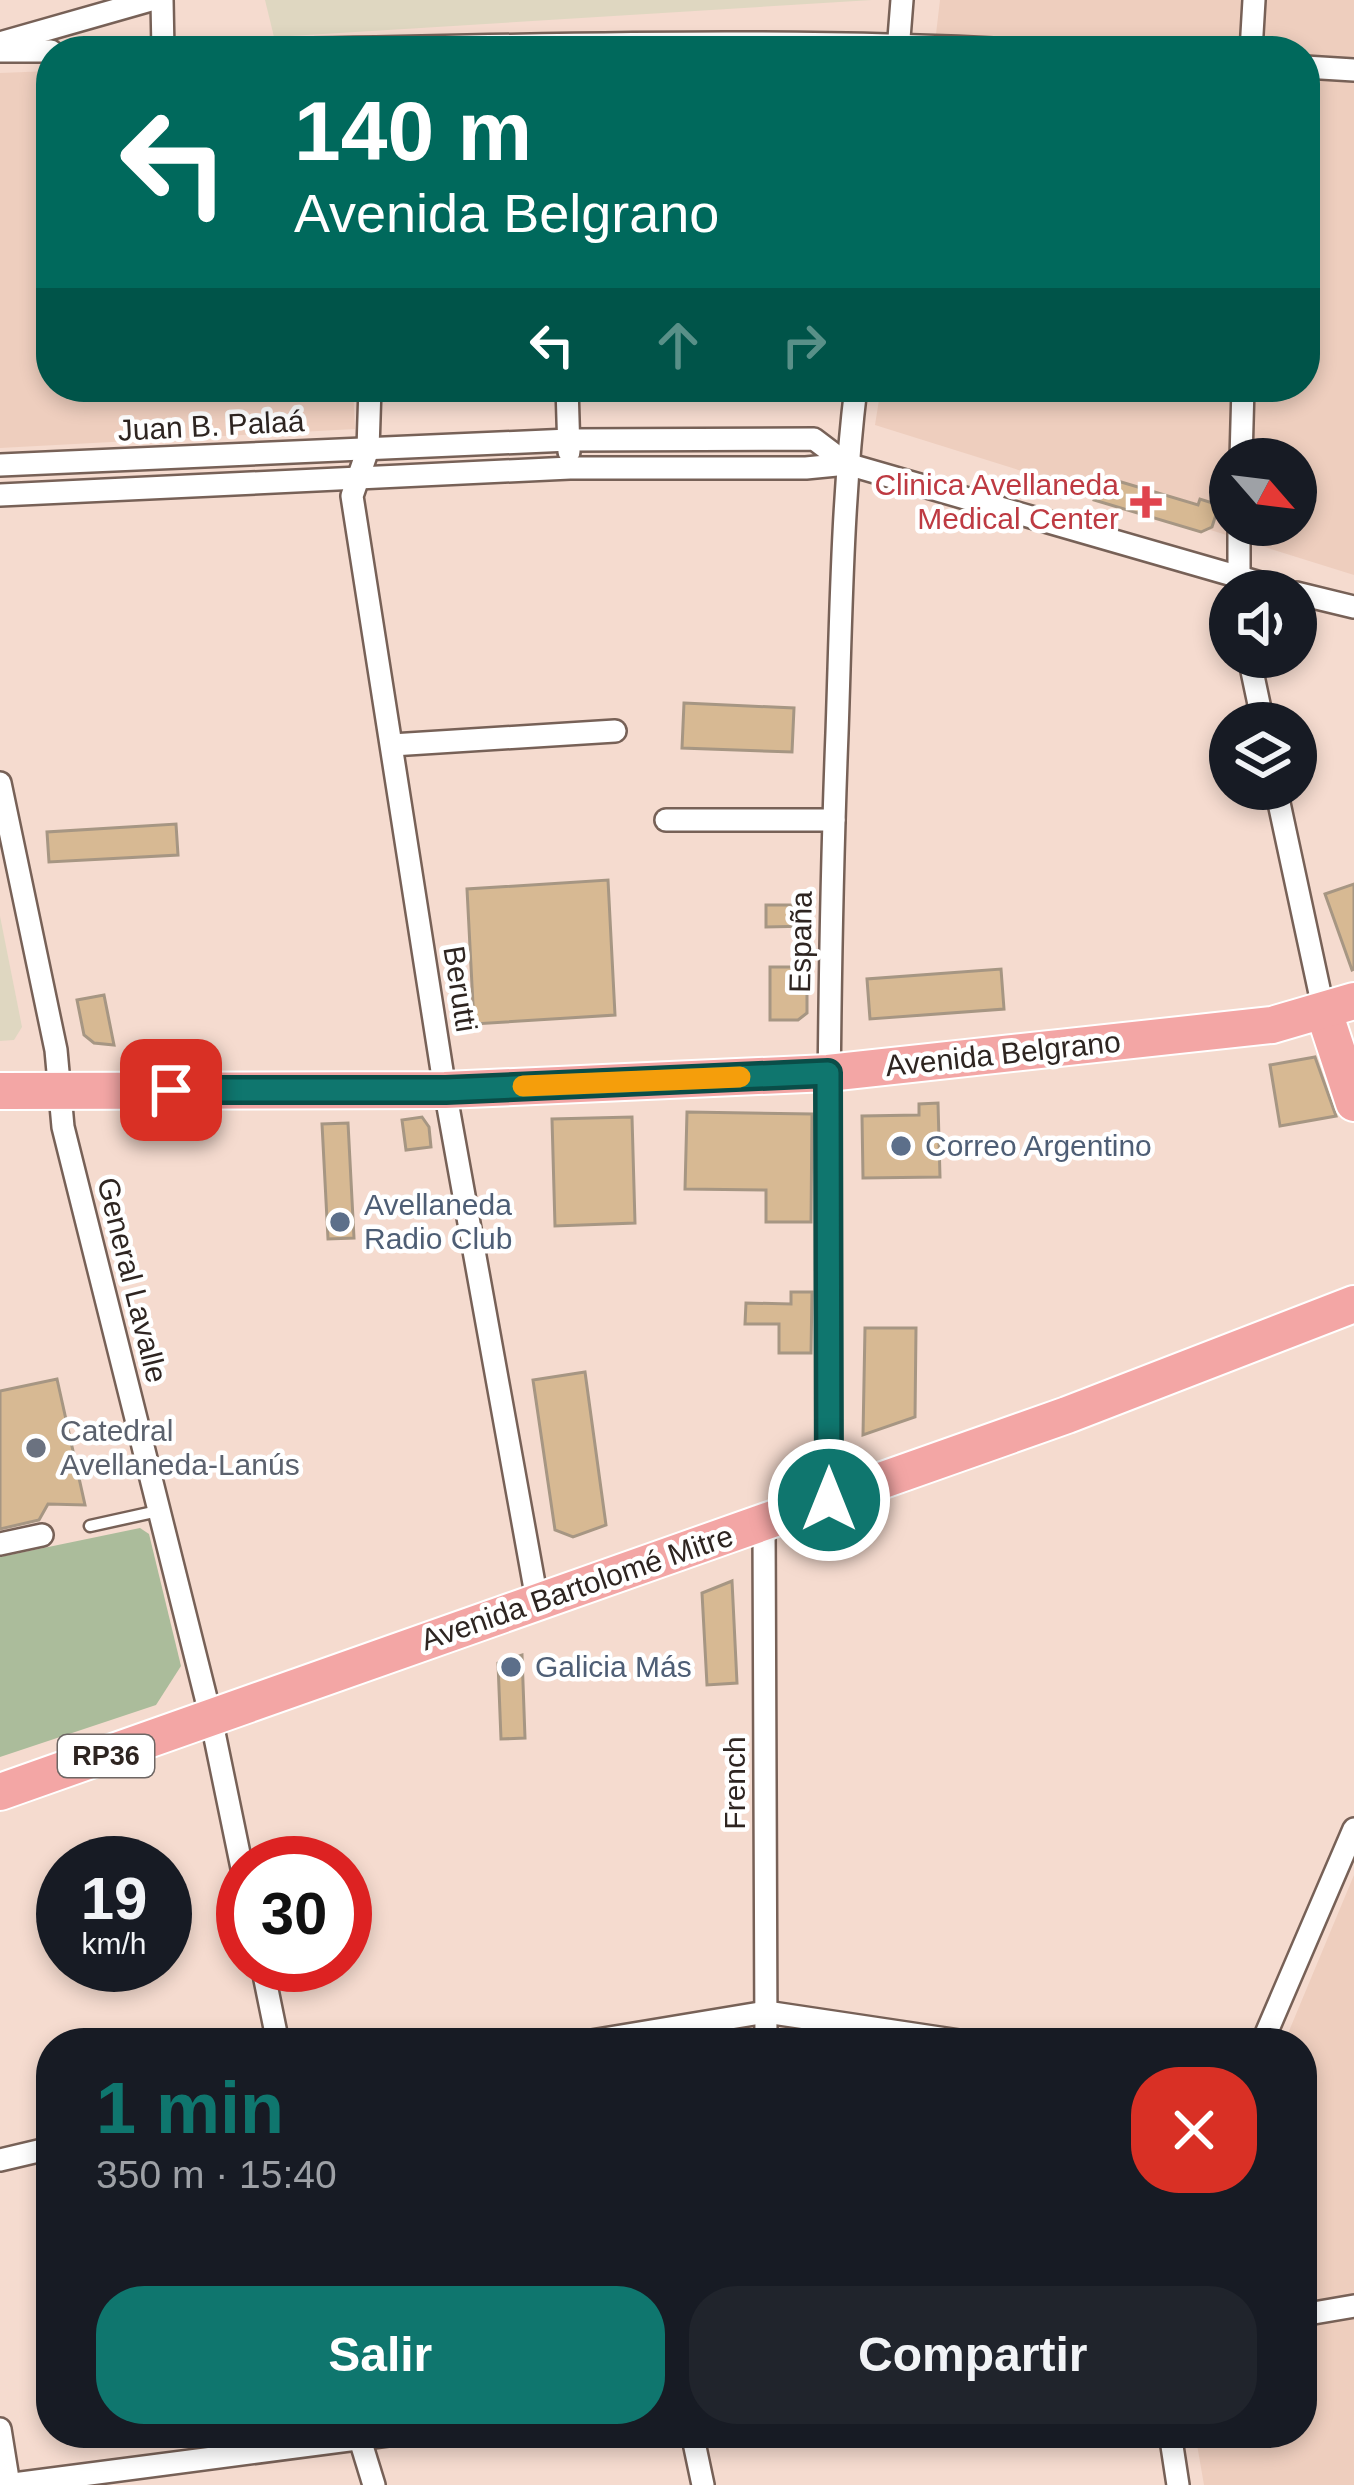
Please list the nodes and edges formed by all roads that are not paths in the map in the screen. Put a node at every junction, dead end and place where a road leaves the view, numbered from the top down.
1 (65, 0) edge
2 (151, 0) edge
3 (162, 0) edge
4 (902, 0) edge
5 (1254, 0) edge
6 (72, 23) junction
7 (163, 36) edge
8 (900, 36) edge
9 (1252, 36) edge
10 (0, 47) edge
11 (36, 50) edge
12 (1320, 68) edge
13 (1354, 70) edge
14 (370, 402) edge
15 (568, 402) edge
16 (854, 402) edge
17 (1243, 402) edge
18 (1242, 438) edge
19 (569, 440) junction
20 (368, 449) junction
21 (847, 464) junction
22 (0, 465) edge
23 (570, 468) junction
24 (356, 477) junction
25 (0, 495) edge
26 (1209, 575) edge
27 (1317, 598) edge
28 (1354, 607) edge
29 (615, 731) dead end
30 (392, 745) junction
31 (0, 783) edge
32 (1282, 810) edge
33 (666, 820) dead end
34 (834, 820) junction
35 (1339, 1006) edge
36 (828, 1073) junction
37 (60, 1090) junction
38 (446, 1090) junction
39 (0, 1091) edge
40 (1354, 1103) edge
41 (1354, 1304) edge
42 (829, 1500) junction
43 (158, 1511) junction
44 (764, 1523) junction
45 (91, 1526) dead end
46 (42, 1535) dead end
47 (0, 1544) edge
48 (537, 1600) junction
49 (211, 1718) junction
50 (0, 1792) edge
51 (1354, 1828) edge
52 (235, 1836) edge
53 (268, 1992) edge
54 (766, 2012) junction
55 (275, 2028) edge
56 (669, 2028) edge
57 (766, 2028) edge
58 (873, 2028) edge
59 (1268, 2028) edge
60 (36, 2152) edge
61 (0, 2160) edge
62 (1354, 2306) edge
63 (1317, 2312) edge
64 (0, 2429) edge
65 (273, 2448) edge
66 (363, 2448) edge
67 (695, 2448) edge
68 (1172, 2448) edge
69 (8, 2485) edge
70 (374, 2485) edge
71 (704, 2485) edge
72 (1178, 2485) edge

1 - 6 street
2 - 6 street
3 - 7 street
4 - 8 street
5 - 9 street
6 - 10 street
10 - 11 street
12 - 13 street
14 - 20 street, Berutti
15 - 19 street
16 - 21 street, España
17 - 18 street
19 - 20 street, Juan B. Palaá
19 - 21 street, Juan B. Palaá
19 - 23 street
20 - 22 street, Juan B. Palaá
20 - 24 street, Berutti
21 - 23 street, Juan B. Palaá
21 - 26 street, Juan B. Palaá
21 - 34 street, España
23 - 24 street, Juan B. Palaá
24 - 25 street, Juan B. Palaá
24 - 30 street, Berutti
27 - 28 street, Juan B. Palaá
29 - 30 street
30 - 38 street, Berutti
31 - 37 street, General Lavalle
32 - 35 street
33 - 34 street
34 - 36 street, España
35 - 36 main road, Avenida Belgrano
35 - 40 main road
36 - 38 main road, Avenida Belgrano
36 - 42 street, España
37 - 38 main road, Avenida Belgrano
37 - 39 main road, Avenida Belgrano
37 - 43 street, General Lavalle
38 - 48 street, Berutti
41 - 42 main road, Avenida Bartolomé Mitre / RP36
42 - 44 main road, Avenida Bartolomé Mitre / RP36
43 - 45 lane
43 - 49 street, General Lavalle
44 - 48 main road, Avenida Bartolomé Mitre / RP36
44 - 54 street, French
46 - 47 street
48 - 49 main road, Avenida Bartolomé Mitre / RP36
49 - 50 main road, Avenida Bartolomé Mitre / RP36
49 - 52 street, General Lavalle
51 - 59 street
53 - 55 street
54 - 56 street
54 - 57 street, French
54 - 58 street
60 - 61 street
62 - 63 street
64 - 69 street
65 - 69 street
66 - 70 street
67 - 71 street
68 - 72 street

